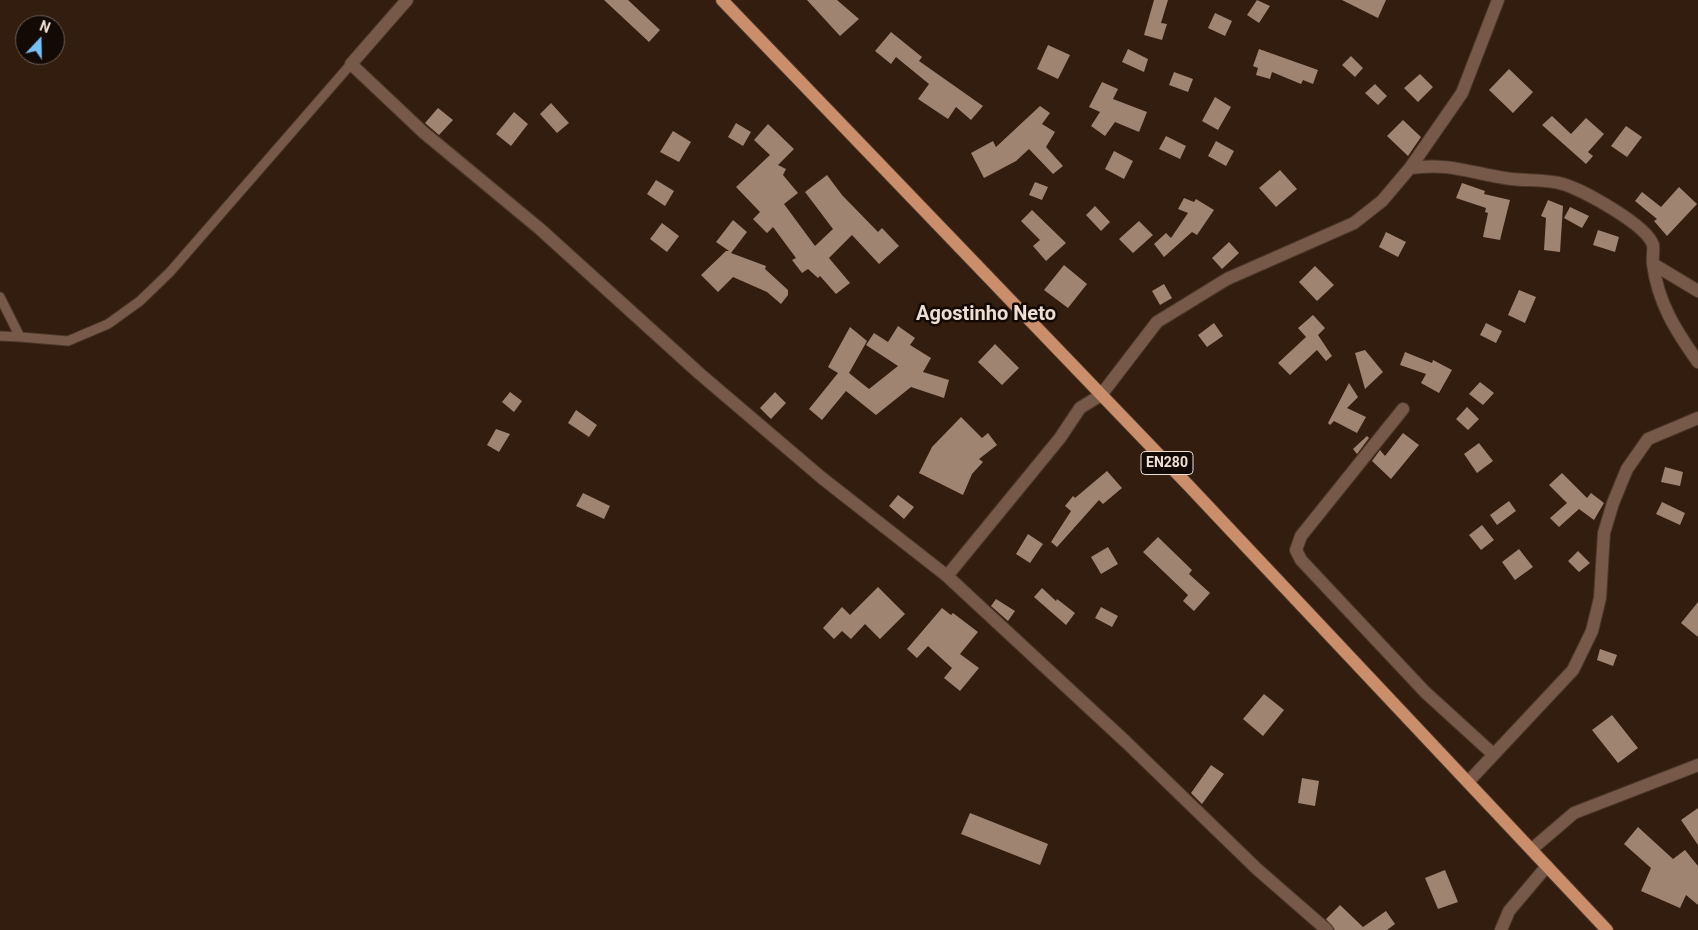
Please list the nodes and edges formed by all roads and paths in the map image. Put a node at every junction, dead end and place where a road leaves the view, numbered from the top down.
1 (406, 0) edge
2 (722, 0) edge
3 (1498, 0) edge
4 (351, 64) junction
5 (1410, 168) junction
6 (1653, 264) junction
7 (1698, 291) edge
8 (0, 297) edge
9 (0, 336) edge
10 (20, 337) junction
11 (1698, 362) edge
12 (1101, 395) junction
13 (1403, 409) dead end
14 (1698, 419) edge
15 (947, 576) junction
16 (1493, 754) junction
17 (1698, 765) edge
18 (1468, 782) junction
19 (1532, 850) junction
20 (1547, 866) junction
21 (1327, 930) edge
22 (1501, 930) edge
23 (1607, 930) edge

1 - 4 street
2 - 12 main road, EN280
3 - 5 street
4 - 10 lane
4 - 15 street
5 - 6 street
5 - 12 street
6 - 7 street
6 - 11 street
8 - 10 lane
9 - 10 lane
12 - 15 street
12 - 18 main road, EN280
13 - 16 street
14 - 16 street
15 - 21 street
16 - 18 street
17 - 19 street
18 - 19 main road, EN280
19 - 20 main road, EN280
20 - 22 street
20 - 23 main road, EN280

